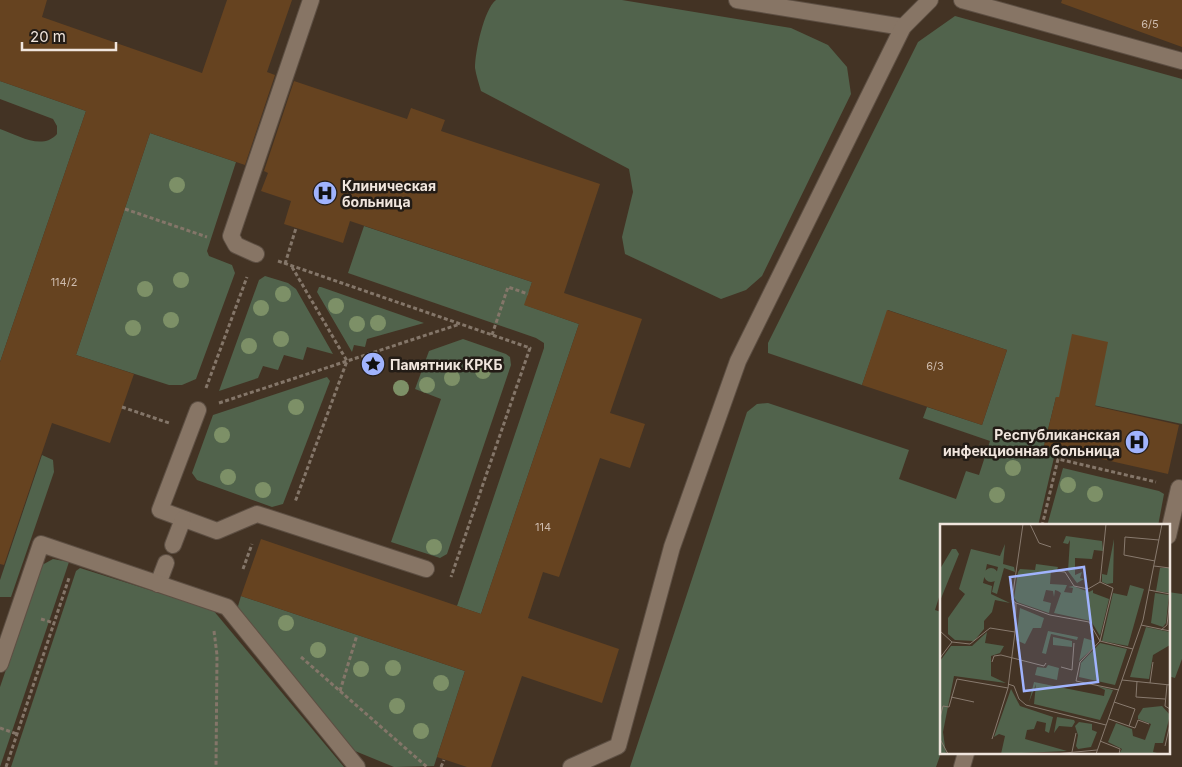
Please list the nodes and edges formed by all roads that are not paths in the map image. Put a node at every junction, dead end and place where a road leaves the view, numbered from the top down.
1 (311, 0) edge
2 (737, 0) edge
3 (930, 0) edge
4 (962, 0) edge
5 (903, 27) junction
6 (1182, 61) edge
7 (256, 254) road end
8 (198, 410) road end
9 (1179, 488) road end
10 (183, 519) junction
11 (1170, 527) edge
12 (173, 545) dead end
13 (166, 563) dead end
14 (426, 569) road end
15 (158, 584) junction
16 (0, 664) edge
17 (966, 754) edge
18 (357, 767) edge
19 (571, 767) edge
20 (962, 767) edge

1 - 7 lane
2 - 5 lane
3 - 5 lane
4 - 6 lane
5 - 19 lane
8 - 10 lane
9 - 11 lane
10 - 12 lane
10 - 14 lane
13 - 15 lane
15 - 16 lane
15 - 18 lane
17 - 20 lane

